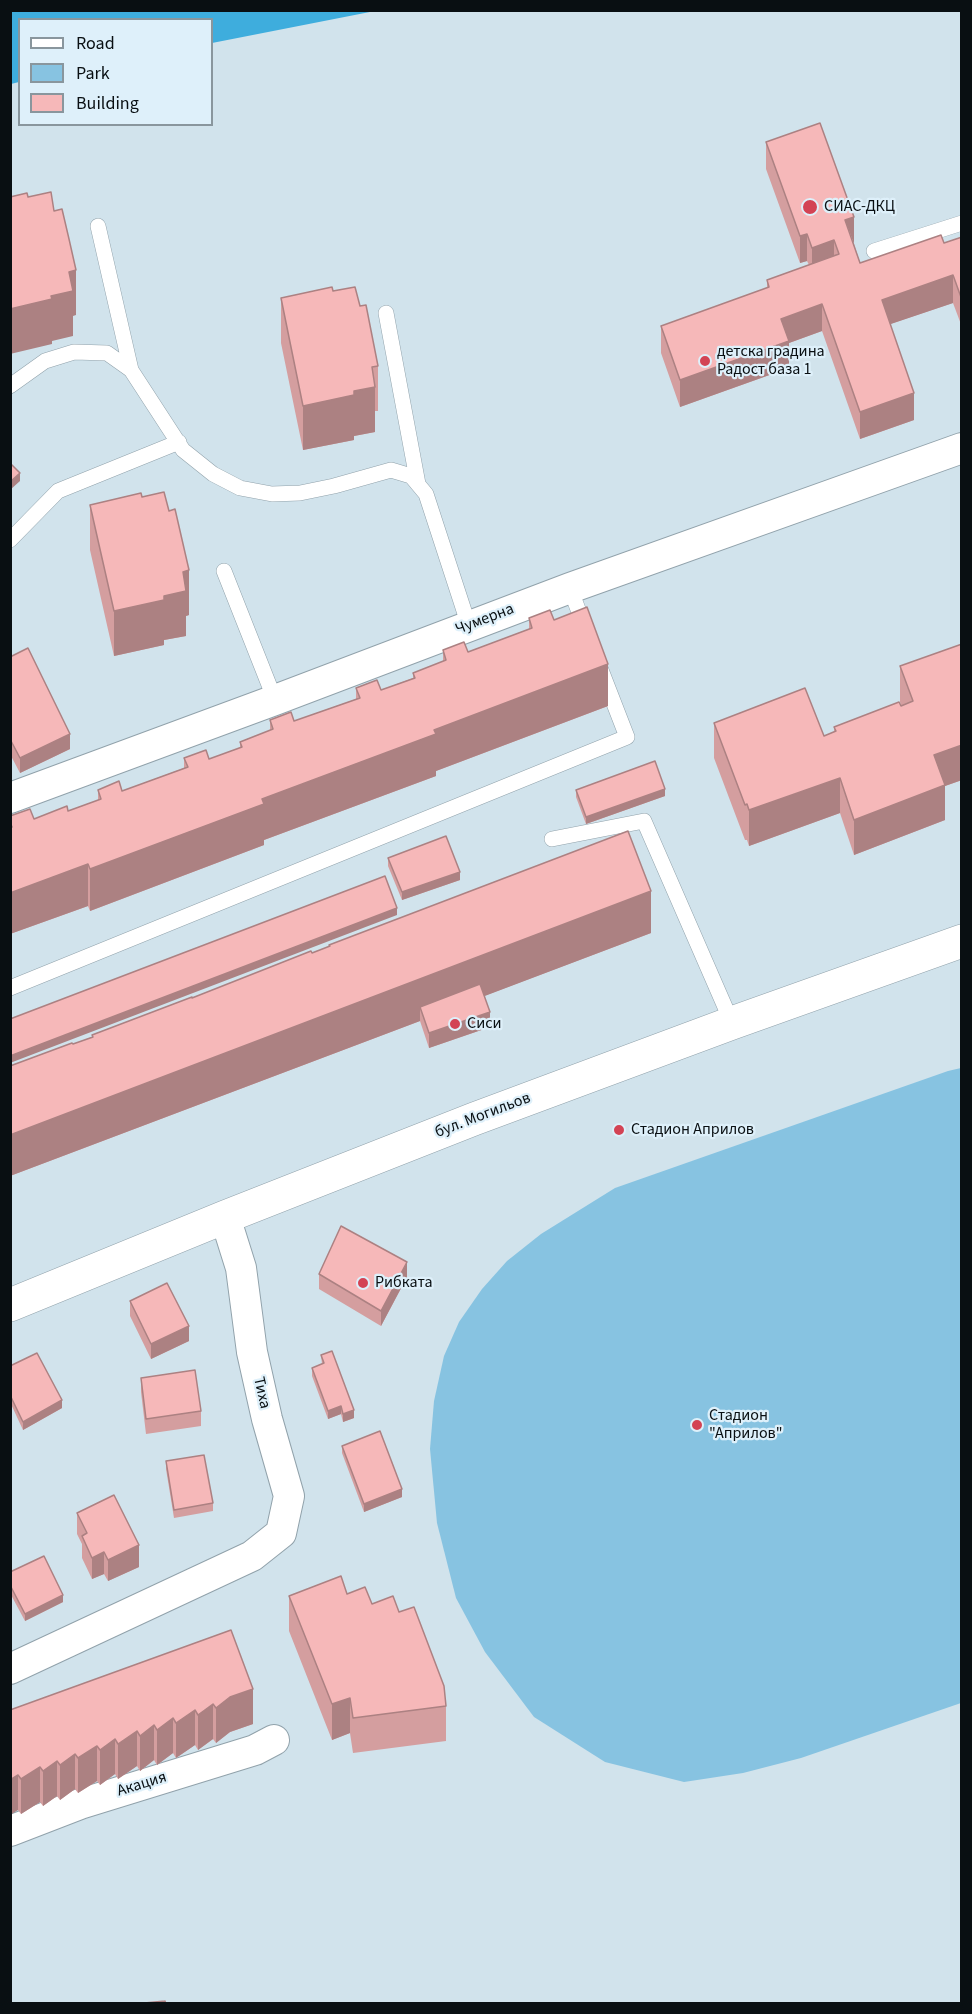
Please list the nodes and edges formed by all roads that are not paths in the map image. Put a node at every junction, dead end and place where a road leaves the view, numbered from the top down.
1 (962, 223) edge
2 (98, 226) dead end
3 (874, 251) dead end
4 (386, 313) dead end
5 (131, 370) junction
6 (10, 386) edge
7 (178, 442) junction
8 (962, 448) edge
9 (418, 484) junction
10 (10, 540) edge
11 (224, 571) dead end
12 (570, 588) junction
13 (469, 626) junction
14 (275, 700) junction
15 (10, 798) edge
16 (552, 839) dead end
17 (962, 941) edge
18 (10, 988) edge
19 (732, 1023) junction
20 (225, 1217) junction
21 (10, 1305) edge
22 (10, 1669) edge
23 (274, 1740) dead end
24 (10, 1831) edge

1 - 3 lane
2 - 5 lane
4 - 9 lane
5 - 6 lane
5 - 7 lane
7 - 9 lane
7 - 10 lane
8 - 12 street, Чумерна
9 - 13 lane
11 - 14 lane
12 - 13 street, Чумерна
12 - 18 lane
13 - 14 street, Чумерна
14 - 15 street, Чумерна
16 - 19 lane
17 - 19 street, бул. Могильов
19 - 20 street, бул. Могильов
20 - 21 street, бул. Могильов
20 - 22 street, Тиха
23 - 24 street, Акация

